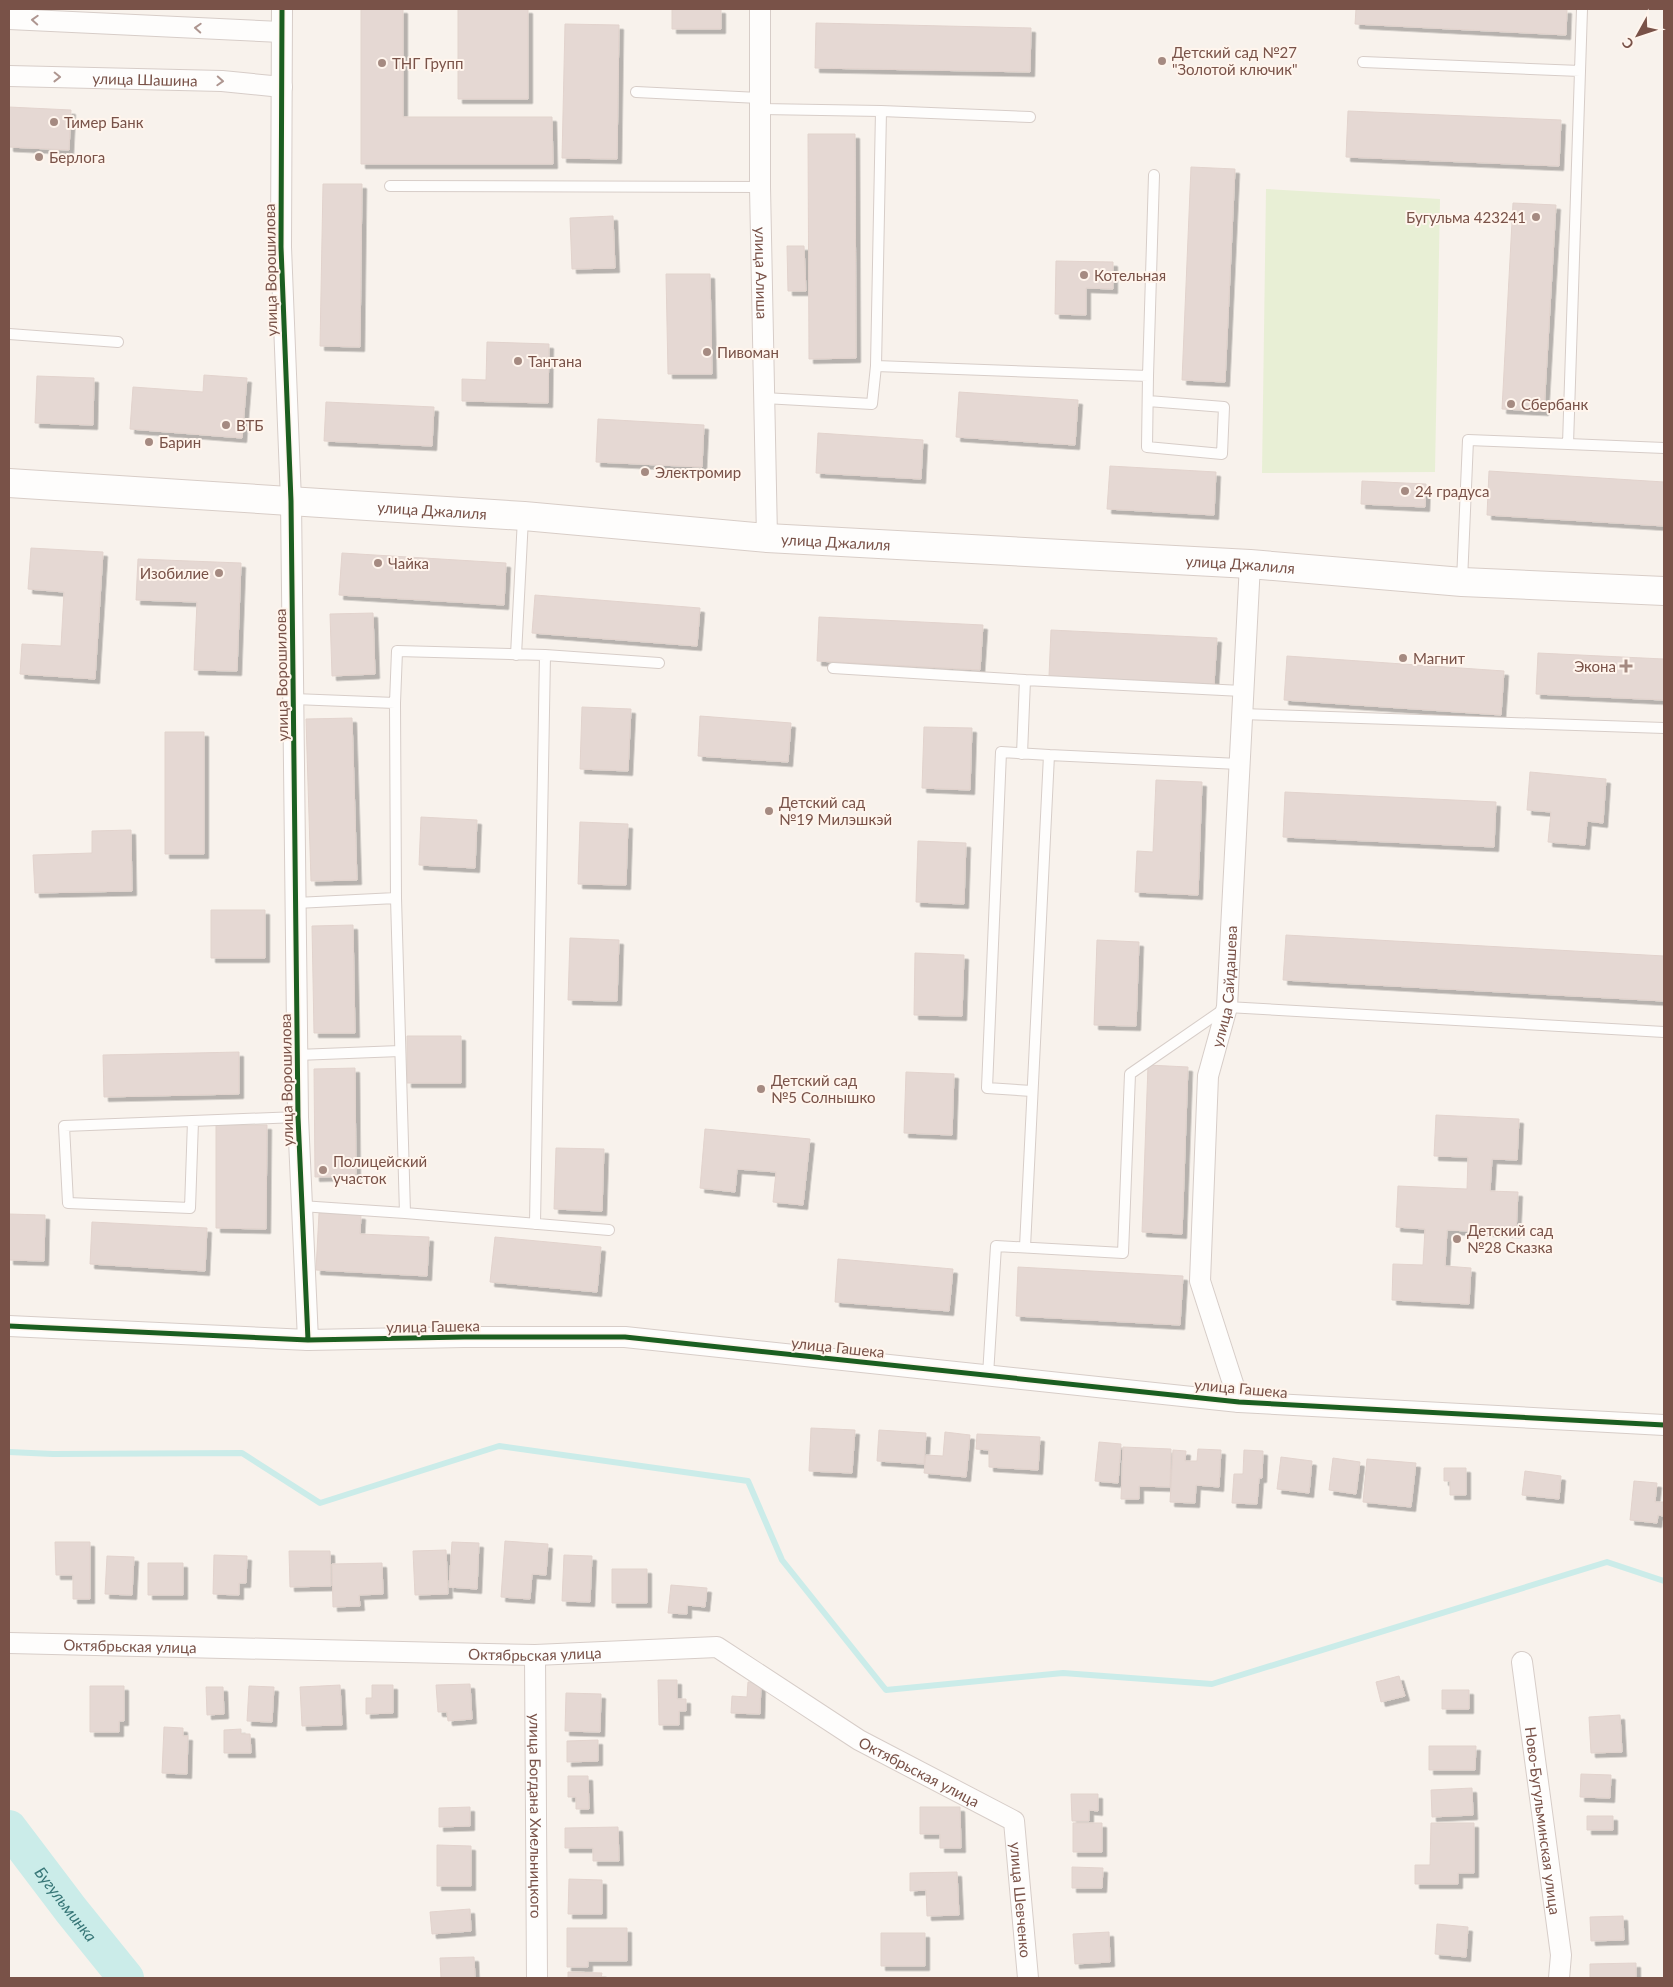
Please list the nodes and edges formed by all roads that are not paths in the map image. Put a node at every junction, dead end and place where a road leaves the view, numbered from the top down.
1 (282, 9) edge
2 (760, 9) edge
3 (1582, 9) edge
4 (9, 19) edge
5 (282, 32) junction
6 (1363, 62) dead end
7 (1580, 71) junction
8 (9, 76) edge
9 (282, 87) junction
10 (636, 92) dead end
11 (759, 104) junction
12 (881, 111) junction
13 (1030, 117) dead end
14 (1154, 175) dead end
15 (390, 186) dead end
16 (760, 187) junction
17 (9, 334) edge
18 (118, 342) dead end
19 (876, 366) junction
20 (1148, 376) junction
21 (764, 398) junction
22 (1148, 401) junction
23 (1568, 444) junction
24 (1664, 448) edge
25 (9, 483) edge
26 (291, 501) junction
27 (524, 516) junction
28 (768, 538) junction
29 (1250, 564) junction
30 (1462, 582) junction
31 (1664, 592) edge
32 (516, 654) junction
33 (546, 655) junction
34 (659, 663) dead end
35 (833, 668) dead end
36 (1025, 680) junction
37 (1242, 691) junction
38 (294, 699) junction
39 (395, 703) junction
40 (1241, 714) junction
41 (1664, 728) edge
42 (1022, 754) junction
43 (1049, 755) junction
44 (1239, 764) junction
45 (396, 898) junction
46 (296, 904) junction
47 (1227, 1007) junction
48 (1664, 1032) edge
49 (400, 1051) junction
50 (298, 1056) junction
51 (1032, 1091) junction
52 (298, 1117) junction
53 (192, 1121) junction
54 (301, 1206) junction
55 (405, 1213) junction
56 (535, 1224) junction
57 (609, 1230) dead end
58 (1025, 1248) junction
59 (9, 1326) edge
60 (308, 1340) junction
61 (988, 1375) junction
62 (1239, 1402) junction
63 (1664, 1425) edge
64 (9, 1643) edge
65 (535, 1655) junction
66 (1522, 1662) dead end
67 (1014, 1821) joint
68 (537, 1978) edge
69 (1028, 1978) edge
70 (1559, 1978) edge

1 - 5 street, улица Ворошилова
2 - 11 street, улица Алиша
3 - 7 lane
5 -> 4 street
5 - 9 street, улица Ворошилова
6 - 7 lane
7 - 23 lane
8 -> 9 street, улица Шашина
9 - 26 street, улица Ворошилова
10 - 11 lane
11 - 12 lane
11 - 16 street, улица Алиша
12 - 13 lane
12 - 19 lane
14 - 20 lane
15 - 16 lane
16 - 21 street, улица Алиша
17 - 18 lane
19 - 20 lane
19 - 21 lane
20 - 22 lane
21 - 28 street, улица Алиша
22 - 22 lane
23 - 24 lane
23 - 30 lane
25 - 26 main road, улица Джалиля
26 - 27 main road, улица Джалиля
26 - 38 street, улица Ворошилова
27 - 28 main road, улица Джалиля
27 - 32 lane
28 - 29 main road, улица Джалиля
29 - 30 main road, улица Джалиля
29 - 37 street, улица Сайдашева
30 - 31 main road, улица Джалиля
32 - 33 lane
32 - 39 lane
33 - 34 lane
33 - 56 lane
35 - 36 lane
36 - 37 lane
36 - 42 lane
37 - 40 street, улица Сайдашева
38 - 39 lane
38 - 46 street, улица Ворошилова
39 - 45 lane
40 - 41 lane
40 - 44 street, улица Сайдашева
42 - 43 lane
42 - 51 lane
43 - 44 lane
43 - 51 lane
44 - 47 street, улица Сайдашева
45 - 46 lane
45 - 49 lane
46 - 50 street, улица Ворошилова
47 - 48 lane
47 - 58 lane
47 - 62 street, улица Сайдашева
49 - 50 lane
49 - 55 lane
50 - 52 street, улица Ворошилова
51 - 58 lane
52 - 53 lane
52 - 54 street, улица Ворошилова
53 - 53 lane
54 - 55 lane
54 - 60 street, улица Ворошилова
55 - 56 lane
56 - 57 lane
58 - 61 lane
59 - 60 street, улица Гашека
60 - 61 street, улица Гашека
61 - 62 street, улица Гашека
62 - 63 street, улица Гашека
64 - 65 street, Октябрьская улица
65 - 67 street, Октябрьская улица
65 - 68 street, улица Богдана Хмельницкого
66 - 70 street, Ново-Бугульминская улица
67 - 69 street, улица Шевченко

